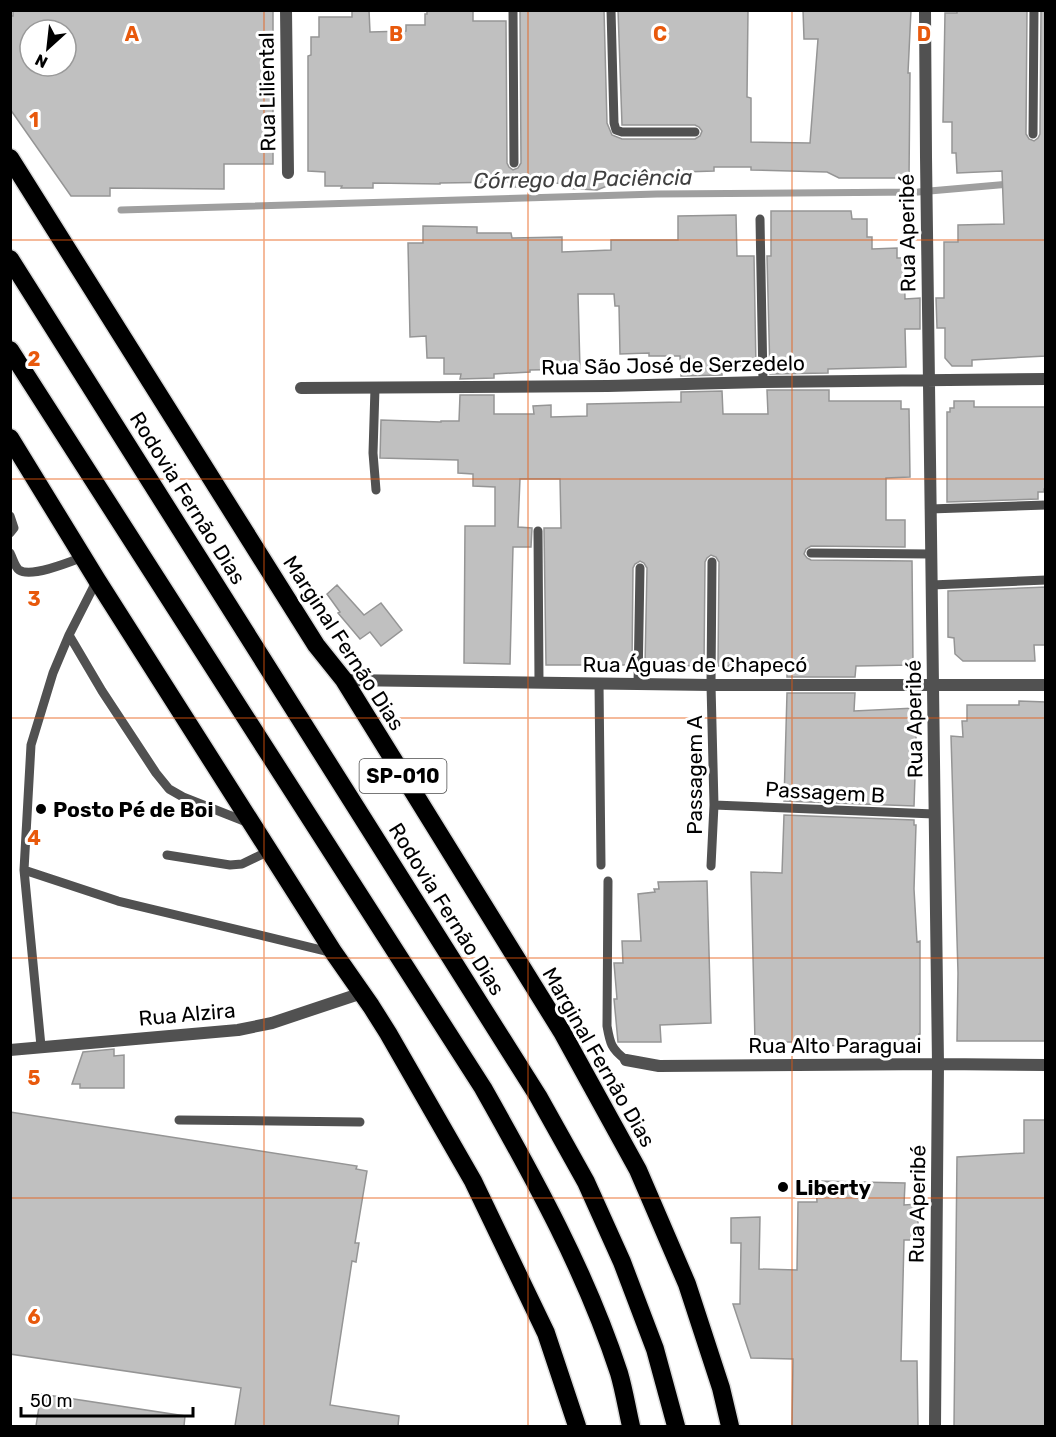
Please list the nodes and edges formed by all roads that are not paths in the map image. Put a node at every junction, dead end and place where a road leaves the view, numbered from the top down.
1 (286, 10) edge
2 (513, 10) edge
3 (611, 10) edge
4 (925, 10) edge
5 (1034, 10) edge
6 (695, 132) dead end
7 (1034, 134) dead end
8 (10, 158) edge
9 (513, 163) dead end
10 (288, 173) dead end
11 (760, 219) dead end
12 (10, 259) edge
13 (10, 350) edge
14 (1046, 379) edge
15 (929, 381) junction
16 (763, 382) junction
17 (375, 387) junction
18 (301, 388) dead end
19 (10, 438) edge
20 (376, 490) dead end
21 (1046, 505) edge
22 (930, 509) junction
23 (10, 516) edge
24 (538, 531) dead end
25 (10, 533) edge
26 (10, 553) edge
27 (811, 553) dead end
28 (931, 554) junction
29 (83, 557) junction
30 (712, 562) dead end
31 (640, 568) dead end
32 (97, 579) junction
33 (1046, 580) edge
34 (932, 585) junction
35 (69, 635) junction
36 (344, 680) junction
37 (539, 683) junction
38 (599, 683) junction
39 (638, 684) junction
40 (711, 684) junction
41 (933, 685) junction
42 (1046, 685) edge
43 (714, 805) junction
44 (934, 814) junction
45 (253, 825) junction
46 (269, 851) junction
47 (167, 855) dead end
48 (601, 865) dead end
49 (711, 866) dead end
50 (24, 870) junction
51 (608, 881) dead end
52 (333, 953) junction
53 (362, 993) junction
54 (40, 1047) junction
55 (10, 1050) edge
56 (626, 1059) joint
57 (938, 1064) junction
58 (1046, 1065) edge
59 (179, 1120) dead end
60 (360, 1122) dead end
61 (577, 1426) edge
62 (631, 1426) edge
63 (676, 1426) edge
64 (730, 1426) edge
65 (934, 1426) edge

1 - 10 street, Rua Liliental
2 - 9 lane
3 - 6 lane
4 - 15 street, Rua Aperibé
5 - 7 lane
8 - 36 highway, Marginal Fernão Dias / SP-010
11 - 16 lane
12 - 63 highway, Rodovia Fernão Dias / SP-010
13 - 62 highway
14 - 15 street, Rua São José de Serzedelo
15 - 16 street, Rua São José de Serzedelo
15 - 22 street, Rua Aperibé
16 - 17 street, Rua São José de Serzedelo
17 - 18 street, Rua São José de Serzedelo
17 - 20 lane
19 - 29 highway
21 - 22 lane
22 - 28 street, Rua Aperibé
23 - 25 lane
24 - 37 lane
26 - 29 lane
27 - 28 lane
28 - 34 street, Rua Aperibé
29 - 32 highway
30 - 40 lane, Passagem A
31 - 39 lane
32 - 35 lane
32 - 45 highway
33 - 34 lane
34 - 41 street, Rua Aperibé
35 - 45 lane
35 - 50 lane
36 - 37 street, Rua Águas de Chapecó
36 - 64 highway, Marginal Fernão Dias / SP-010
37 - 38 street, Rua Águas de Chapecó
38 - 39 street, Rua Águas de Chapecó
38 - 48 lane
39 - 40 street, Rua Águas de Chapecó
40 - 41 street, Rua Águas de Chapecó
40 - 43 lane, Passagem A
41 - 42 street, Rua Águas de Chapecó
41 - 44 street, Rua Aperibé
43 - 44 lane, Passagem B
43 - 49 lane, Passagem A
44 - 57 street, Rua Aperibé
45 - 46 highway
46 - 47 lane
46 - 52 highway
50 - 52 lane
50 - 54 lane
51 - 56 lane
52 - 53 highway
53 - 54 street, Rua Alzira
53 - 61 highway
54 - 55 street, Rua Alzira
56 - 57 street, Rua Alto Paraguai
57 - 58 street, Rua Alto Paraguai
57 - 65 street, Rua Aperibé
59 - 60 lane

